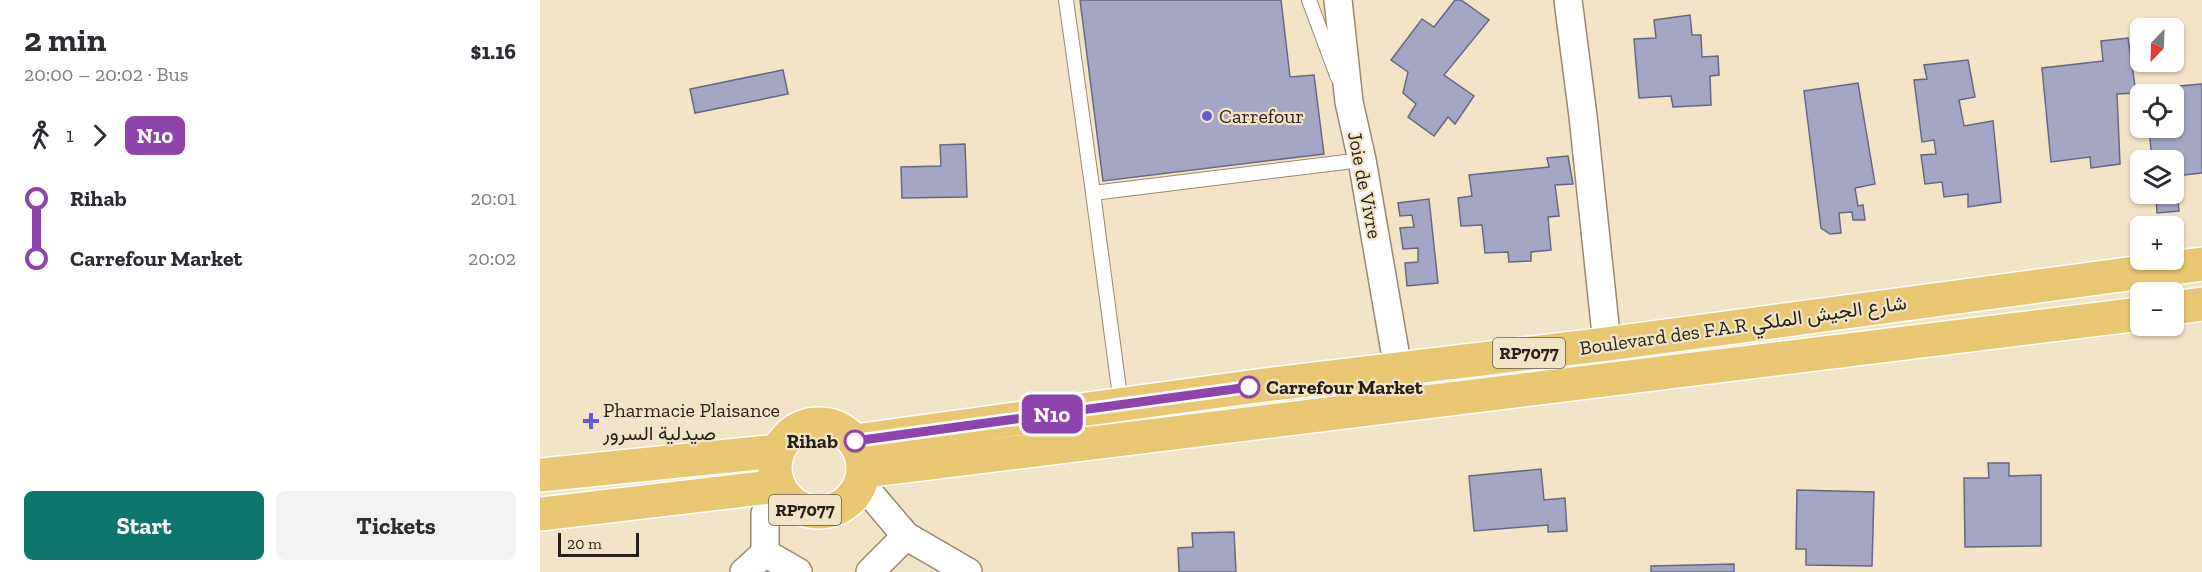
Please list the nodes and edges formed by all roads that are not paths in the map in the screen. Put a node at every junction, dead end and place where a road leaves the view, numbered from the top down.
1 (1066, 0) edge
2 (1309, 0) edge
3 (1338, 0) edge
4 (1568, 0) edge
5 (1348, 102) junction
6 (1362, 160) junction
7 (1093, 193) junction
8 (2202, 264) edge
9 (2202, 304) edge
10 (2184, 307) edge
11 (2130, 315) edge
12 (1607, 344) junction
13 (1398, 369) junction
14 (1121, 405) junction
15 (778, 451) junction
16 (860, 465) junction
17 (540, 475) edge
18 (781, 489) junction
19 (540, 514) edge
20 (906, 536) junction
21 (765, 553) junction
22 (744, 572) edge
23 (798, 572) edge
24 (870, 572) edge
25 (968, 572) edge

1 - 7 lane
2 - 5 lane
3 - 5 street, Joie de Vivre
4 - 12 street
5 - 6 street, Joie de Vivre
6 - 7 lane
6 - 13 street, Joie de Vivre
7 - 14 lane
8 - 12 main road, Boulevard des F.A.R شارع الجيش الملكي / RP7077
9 - 10 main road
11 - 16 main road, Boulevard des F.A.R شارع الجيش الملكي / RP7077
12 - 13 main road, Boulevard des F.A.R شارع الجيش الملكي / RP7077
13 - 14 main road, Boulevard des F.A.R شارع الجيش الملكي / RP7077
14 - 16 main road, Boulevard des F.A.R شارع الجيش الملكي / RP7077
15 - 16 main road
15 - 17 main road
15 - 18 main road, RP7077
16 - 18 main road, RP7077
16 - 20 street
18 - 19 main road, RP7077
18 - 21 street
20 - 24 street
20 - 25 street
21 - 22 street
21 - 23 street

